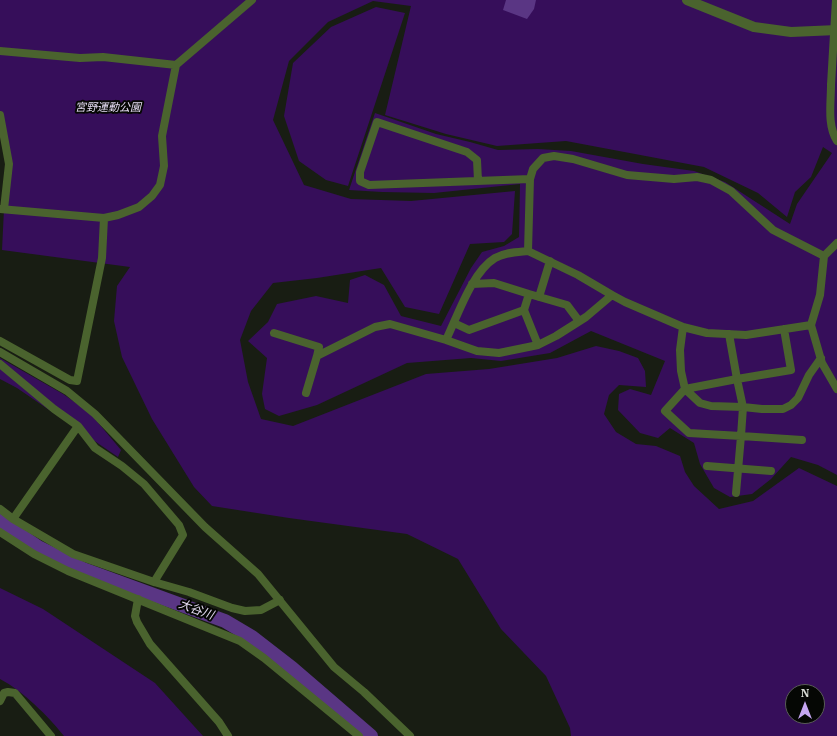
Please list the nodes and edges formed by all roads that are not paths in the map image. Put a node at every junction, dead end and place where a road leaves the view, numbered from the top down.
1 (252, 0) edge
2 (687, 0) edge
3 (836, 0) edge
4 (837, 30) edge
5 (0, 51) edge
6 (176, 65) junction
7 (837, 107) edge
8 (0, 115) edge
9 (831, 119) junction
10 (837, 140) edge
11 (3, 147) edge
12 (530, 179) junction
13 (478, 181) junction
14 (2, 209) edge
15 (104, 218) junction
16 (837, 243) edge
17 (528, 250) junction
18 (824, 256) junction
19 (550, 261) junction
20 (472, 284) junction
21 (529, 294) junction
22 (612, 295) junction
23 (539, 297) junction
24 (524, 310) junction
25 (579, 321) junction
26 (454, 323) junction
27 (811, 325) junction
28 (683, 327) junction
29 (784, 329) junction
30 (274, 333) dead end
31 (729, 334) junction
32 (446, 340) junction
33 (0, 341) edge
34 (538, 346) junction
35 (0, 352) edge
36 (317, 356) junction
37 (820, 358) junction
38 (0, 364) edge
39 (737, 379) junction
40 (685, 389) junction
41 (837, 390) edge
42 (306, 393) dead end
43 (743, 407) junction
44 (78, 426) junction
45 (741, 436) junction
46 (802, 440) dead end
47 (707, 466) dead end
48 (738, 468) junction
49 (771, 471) dead end
50 (736, 493) dead end
51 (0, 510) edge
52 (13, 519) junction
53 (0, 532) edge
54 (154, 582) junction
55 (138, 599) junction
56 (280, 600) junction
57 (0, 701) edge
58 (51, 736) edge
59 (228, 736) edge
60 (359, 736) edge
61 (410, 736) edge

1 - 6 street
2 - 4 street
3 - 9 street, bridge
5 - 6 street
6 - 15 street
7 - 9 street
8 - 11 street
9 - 10 street
11 - 14 street
12 - 13 street
12 - 17 street
12 - 18 street
13 - 13 street
14 - 15 street
15 - 33 street
16 - 18 street
17 - 19 street
17 - 20 street
18 - 27 street
19 - 22 street
19 - 23 street
20 - 21 street
20 - 26 street
21 - 23 street
21 - 24 street
22 - 25 street
22 - 28 street
23 - 25 street
24 - 26 street
24 - 34 street
25 - 34 street
26 - 32 street
27 - 29 street
27 - 37 street
28 - 31 street
28 - 40 street
29 - 31 street
29 - 39 street
30 - 36 street
31 - 39 street
32 - 34 street
32 - 36 street
35 - 56 street
36 - 42 street
37 - 41 street
37 - 43 street
38 - 44 street
39 - 40 street
39 - 43 street
40 - 43 street
40 - 45 street
43 - 45 street
44 - 52 street
44 - 54 street
45 - 46 street
45 - 48 street
47 - 48 street
48 - 49 street
48 - 50 street
51 - 52 street
52 - 54 street
53 - 55 street
54 - 56 street
55 - 59 street
55 - 60 street
56 - 61 street
57 - 58 street

